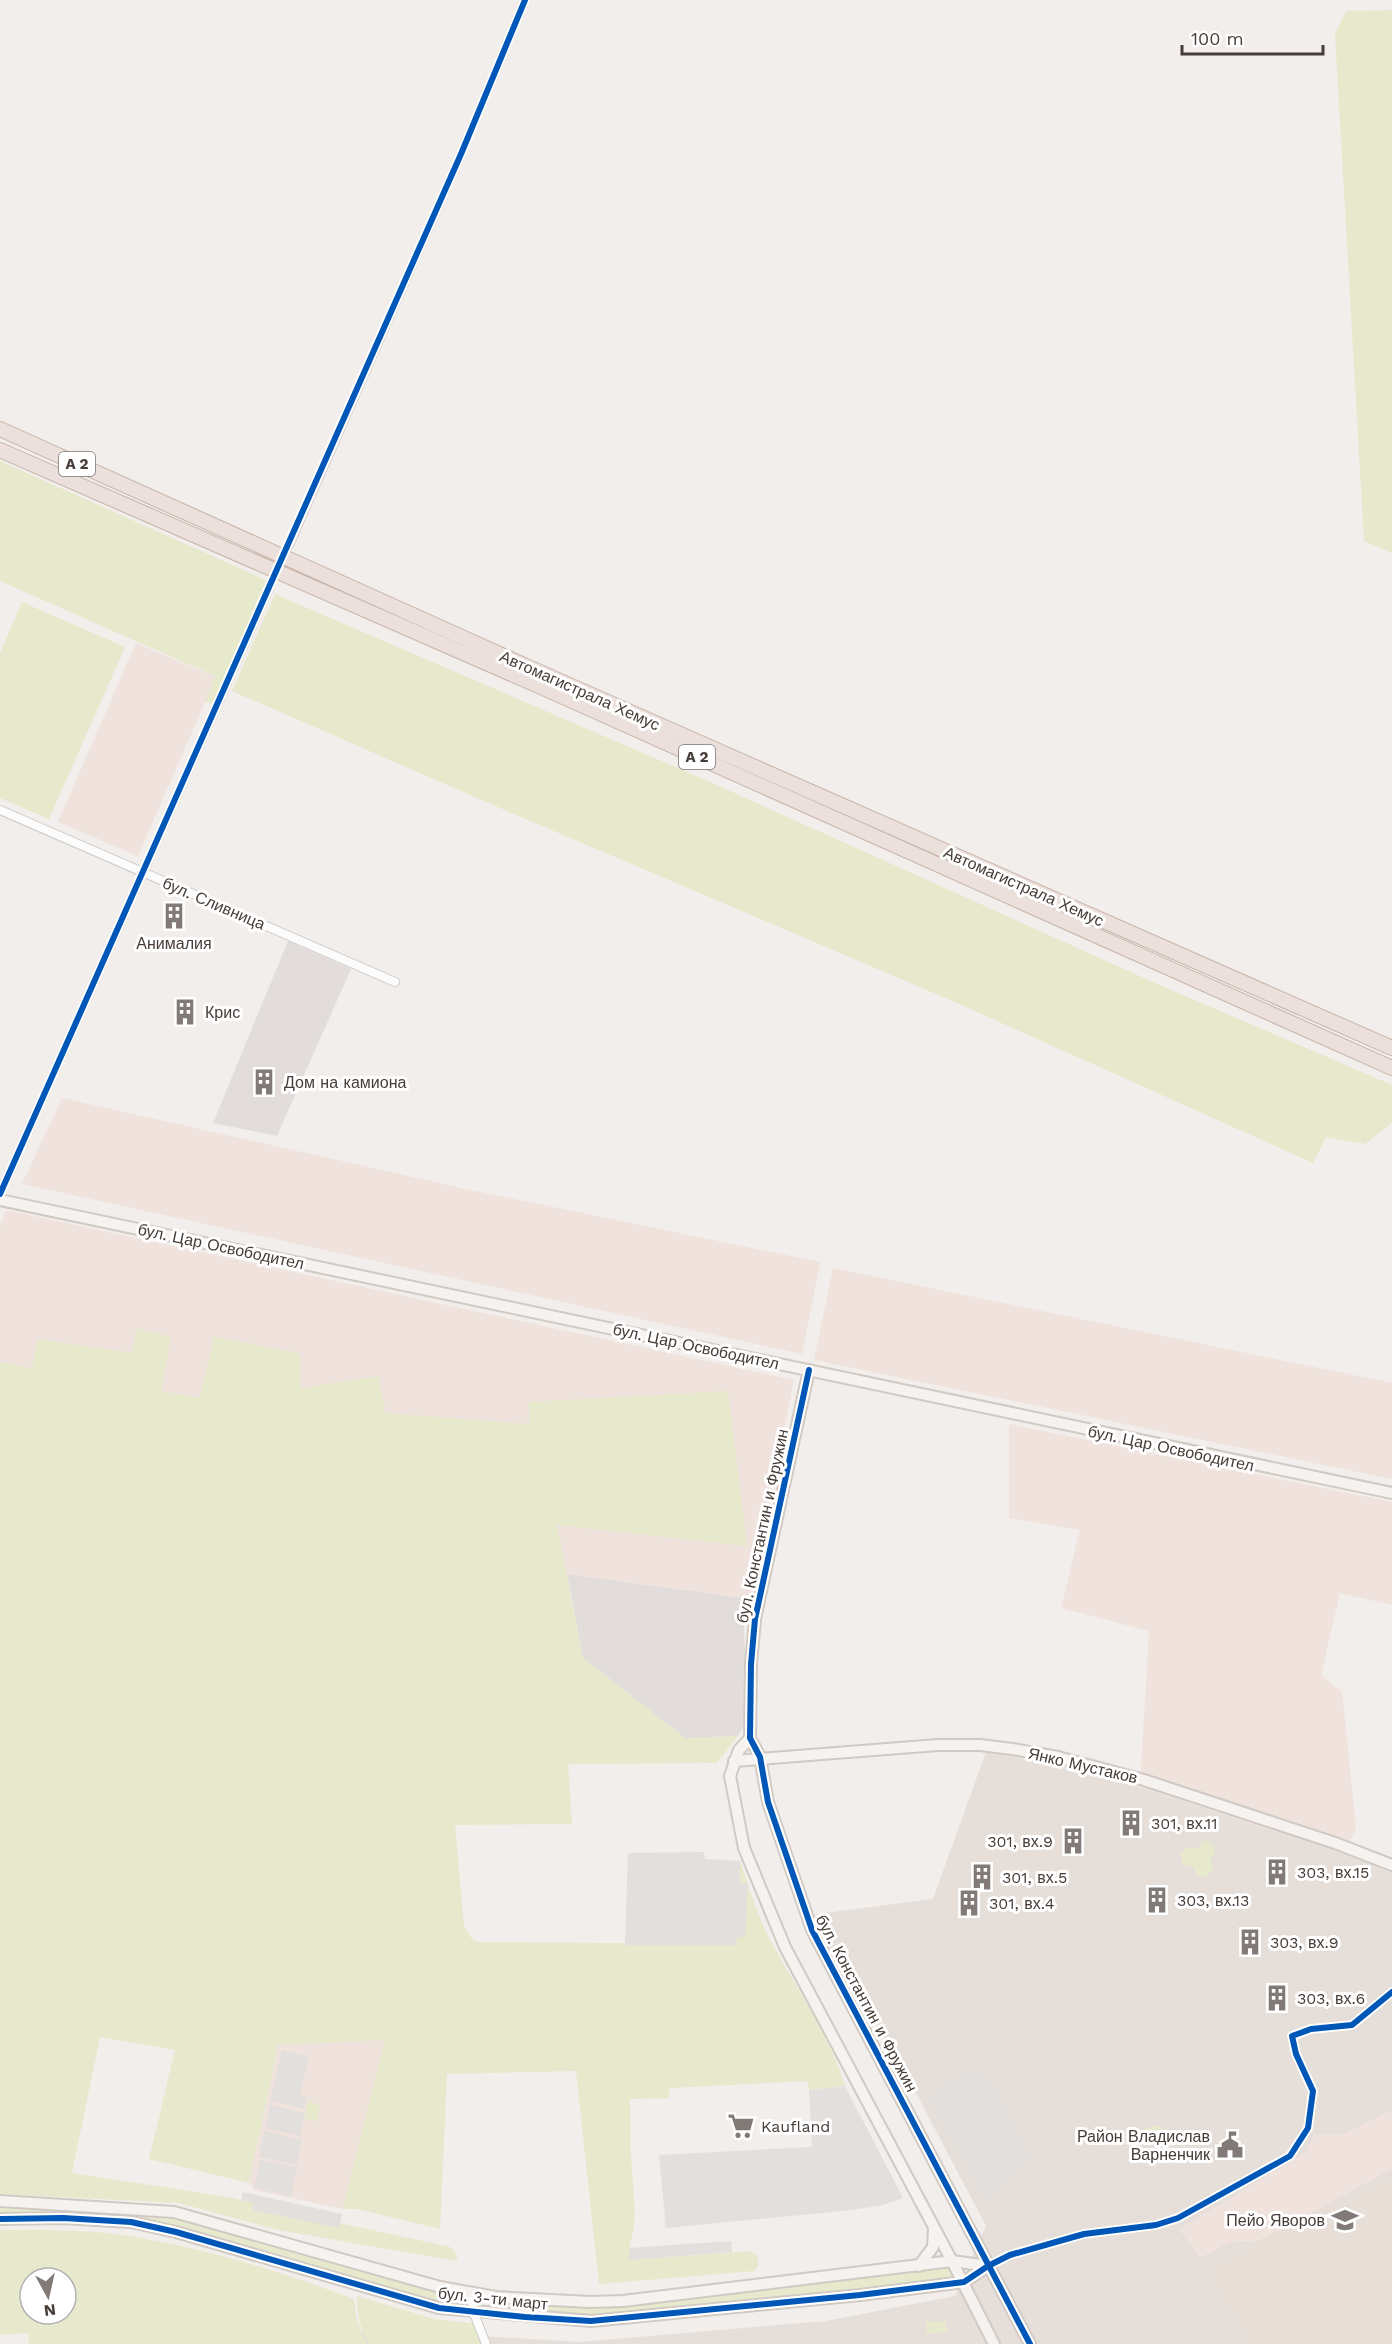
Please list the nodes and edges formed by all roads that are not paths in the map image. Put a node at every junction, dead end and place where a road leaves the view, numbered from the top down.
1 (525, 0) edge
2 (0, 429) edge
3 (0, 450) edge
4 (288, 545) tunnel mouth
5 (269, 588) tunnel mouth
6 (0, 810) edge
7 (142, 872) junction
8 (395, 982) dead end
9 (1332, 1041) junction
10 (1392, 1048) edge
11 (1392, 1068) edge
12 (1392, 1078) edge
13 (0, 1194) edge
14 (0, 1200) edge
15 (809, 1370) junction
16 (1392, 1493) edge
17 (750, 1738) junction
18 (760, 1757) junction
19 (734, 1761) junction
20 (1392, 1865) edge
21 (1392, 1992) edge
22 (0, 2201) edge
23 (0, 2218) edge
24 (934, 2229) junction
25 (952, 2261) junction
26 (919, 2266) junction
27 (988, 2266) junction
28 (964, 2282) junction
29 (471, 2292) junction
30 (473, 2311) junction
31 (486, 2344) edge
32 (994, 2344) edge
33 (1030, 2344) edge

1 - 4 street
2 - 10 highway, Автомагистрала Хемус / A 2
3 - 9 highway, Автомагистрала Хемус / A 2
5 - 7 street
6 - 7 street, бул. Сливница
7 - 8 street, бул. Сливница
7 - 13 street
9 - 11 highway, Автомагистрала Хемус / A 2
9 - 12 highway
14 - 15 street, бул. Цар Освободител
15 - 16 street, бул. Цар Освободител
15 - 17 street, бул. Константин и Фружин
17 - 18 street, бул. Константин и Фружин
17 - 19 street
18 - 19 street, Янко Мустаков
18 - 20 street, Янко Мустаков
18 - 27 street, бул. Константин и Фружин
19 - 24 street
21 - 27 street
22 - 29 street, бул. 3-ти март
23 - 30 street, бул. 3-ти март
24 - 25 street
24 - 26 street
25 - 26 street, бул. 3-ти март
25 - 27 street, бул. 3-ти март
25 - 28 street
26 - 29 street, бул. 3-ти март
27 - 28 street, бул. 3-ти март
27 - 33 street, бул. Константин и Фружин
28 - 30 street, бул. 3-ти март
28 - 32 street
29 - 30 street
30 - 31 street

